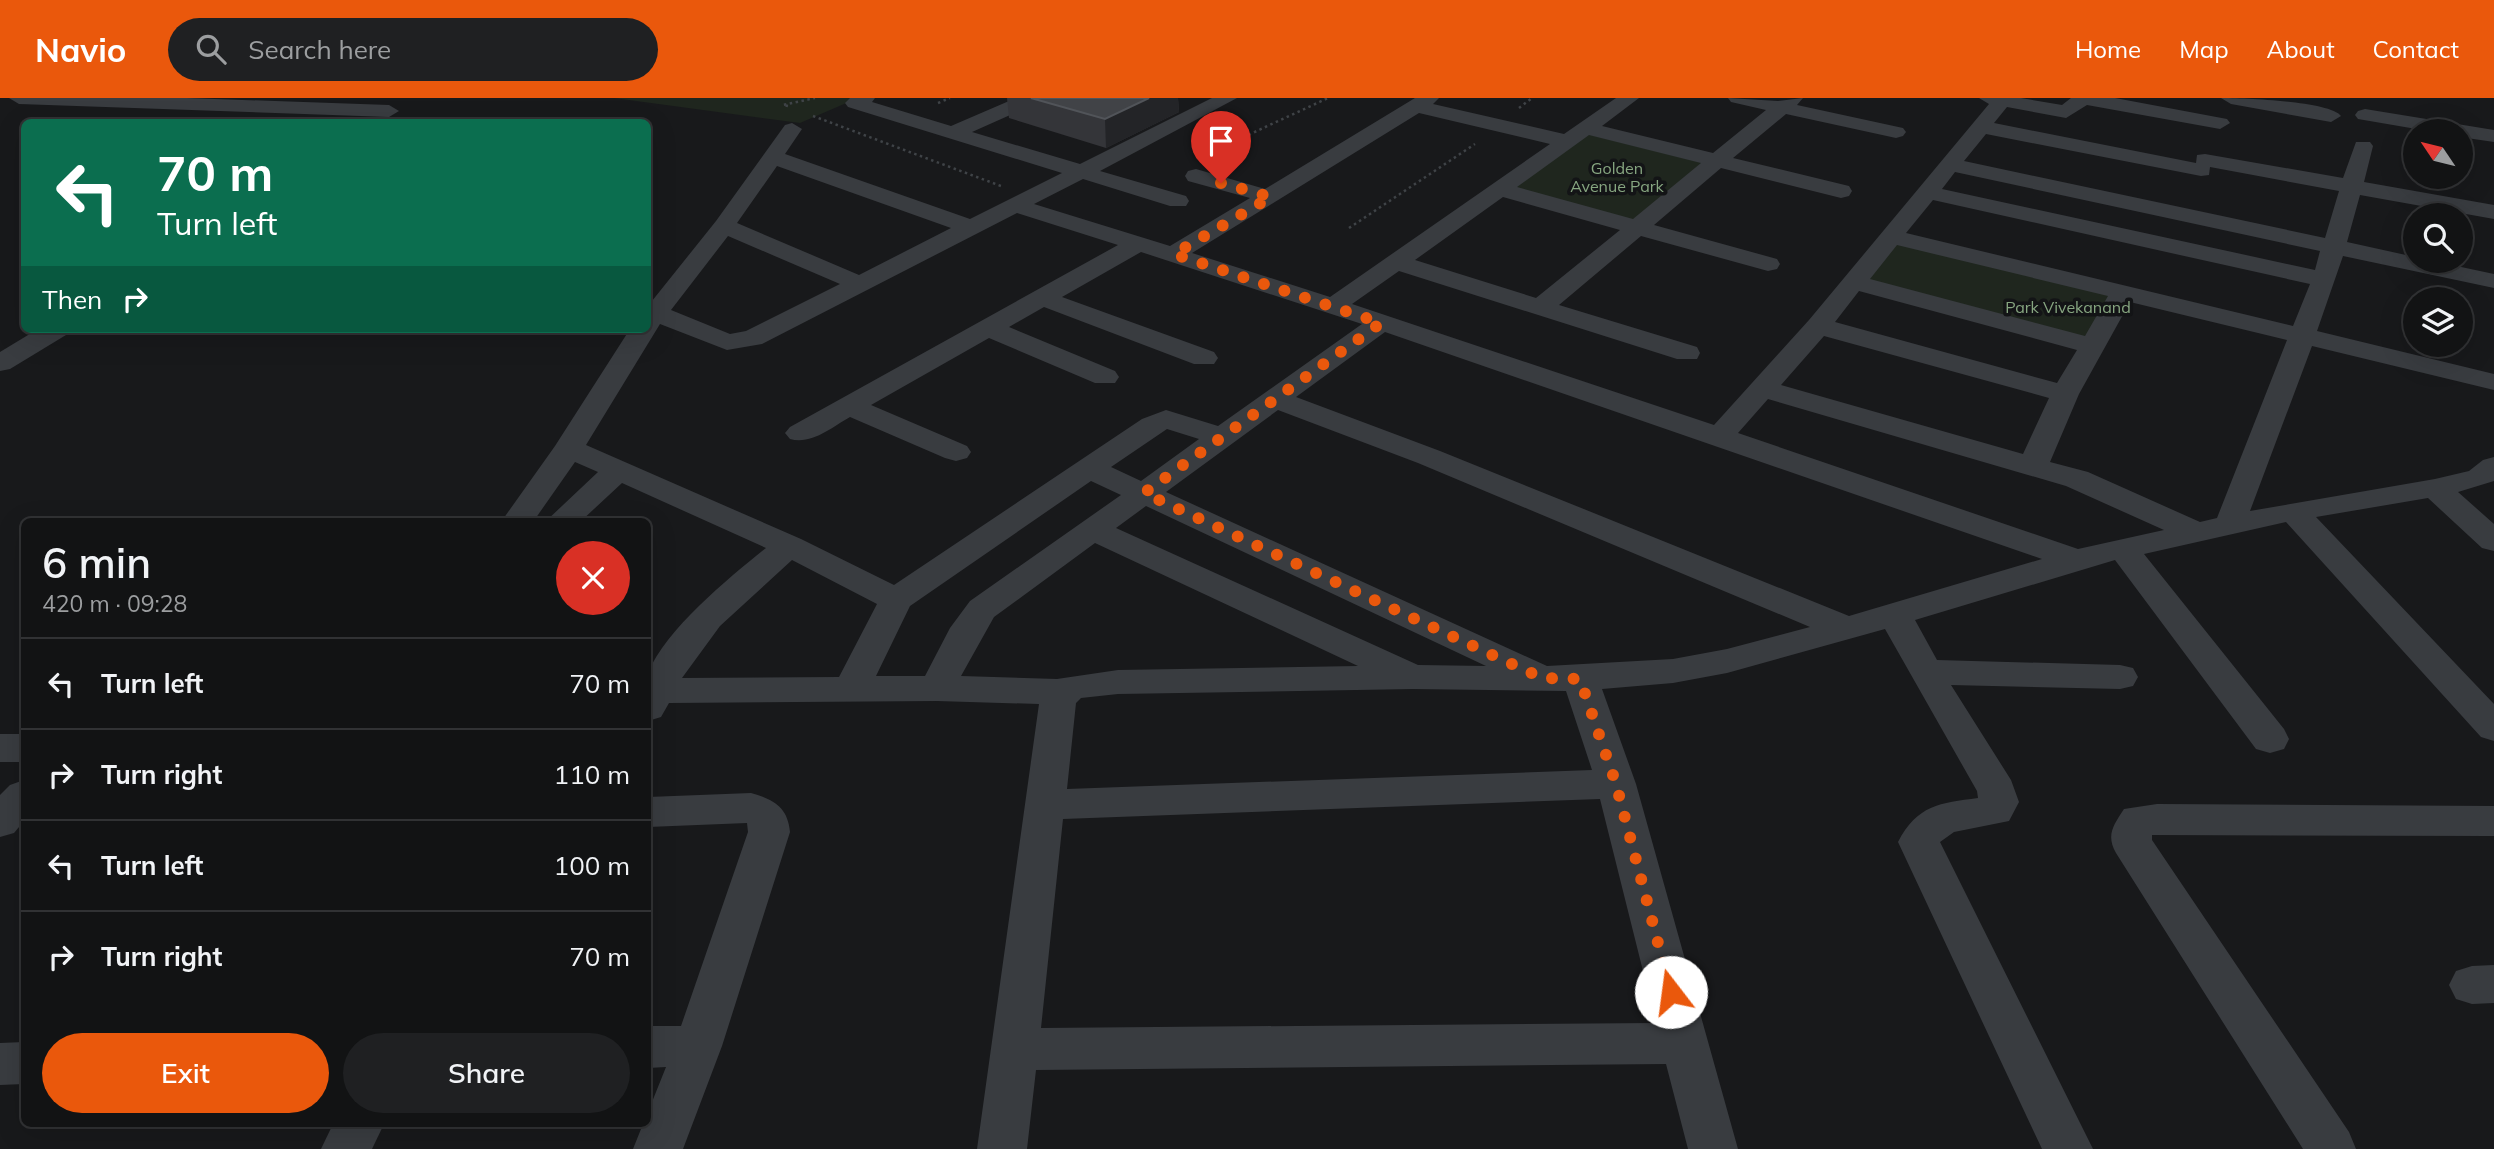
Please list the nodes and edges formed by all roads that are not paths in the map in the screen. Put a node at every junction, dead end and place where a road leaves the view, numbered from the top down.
1 (19, 98) edge
2 (408, 98) edge
3 (865, 98) edge
4 (1032, 98) edge
5 (1227, 98) edge
6 (1629, 98) edge
7 (1738, 98) edge
8 (2083, 98) edge
9 (2230, 98) edge
10 (1996, 99) edge
11 (1423, 102) edge
12 (1787, 103) edge
13 (389, 111) junction
14 (2365, 115) dead end
15 (2331, 116) dead end
16 (799, 118) road end
17 (375, 119) edge
18 (2220, 123) junction
19 (1982, 127) junction
20 (1585, 128) junction
21 (954, 132) junction
22 (1896, 132) dead end
23 (2126, 132) dead end
24 (2494, 136) edge
25 (1565, 141) junction
26 (2363, 146) dead end
27 (2114, 153) junction
28 (773, 157) junction
29 (1719, 161) junction
30 (1950, 165) junction
31 (2203, 165) junction
32 (1198, 166) road end
33 (1083, 173) junction
34 (2352, 186) junction
35 (1500, 189) junction
36 (1841, 191) dead end
37 (1927, 191) junction
38 (2091, 195) junction
39 (1009, 196) junction
40 (1271, 197) junction
41 (1178, 201) dead end
42 (2494, 212) edge
43 (2179, 215) junction
44 (724, 226) junction
45 (1635, 227) junction
46 (972, 228) junction
47 (1890, 236) junction
48 (1140, 243) junction
49 (2332, 248) junction
50 (1174, 254) junction
51 (1395, 262) junction
52 (1768, 264) dead end
53 (2324, 280) junction
54 (2494, 281) edge
55 (1853, 282) junction
56 (858, 283) junction
57 (2123, 292) junction
58 (1042, 298) junction
59 (1332, 307) junction
60 (1539, 307) junction
61 (651, 317) edge
62 (651, 322) edge
63 (1381, 323) junction
64 (1818, 326) junction
65 (988, 328) junction
66 (50, 333) edge
67 (641, 333) edge
68 (2302, 336) junction
69 (2092, 346) junction
70 (1686, 353) dead end
71 (1204, 358) dead end
72 (0, 363) edge
73 (1105, 377) dead end
74 (2494, 382) edge
75 (1764, 389) junction
76 (2065, 394) junction
77 (1275, 399) junction
78 (850, 406) junction
79 (800, 433) dead end
80 (1222, 437) junction
81 (1718, 437) junction
82 (569, 448) junction
83 (956, 452) dead end
84 (2033, 465) junction
85 (1088, 468) junction
86 (619, 470) junction
87 (2492, 471) edge
88 (2435, 488) junction
89 (1144, 493) junction
90 (2293, 511) junction
91 (520, 518) edge
92 (565, 518) edge
93 (2237, 522) junction
94 (1093, 530) junction
95 (2196, 532) junction
96 (2494, 541) edge
97 (789, 547) junction
98 (2122, 548) junction
99 (2076, 559) junction
100 (896, 600) junction
101 (1895, 615) junction
102 (1843, 627) junction
103 (1925, 672) junction
104 (1413, 677) junction
105 (2120, 677) dead end
106 (1561, 678) junction
107 (937, 688) junction
108 (851, 689) junction
109 (1063, 692) junction
110 (651, 699) edge
111 (2494, 728) edge
112 (2270, 739) dead end
113 (0, 748) edge
114 (21, 748) edge
115 (1616, 784) junction
116 (21, 798) edge
117 (1046, 805) junction
118 (651, 812) edge
119 (2494, 821) edge
120 (0, 822) edge
121 (1685, 1044) junction
122 (698, 1046) junction
123 (651, 1047) edge
124 (1016, 1049) junction
125 (21, 1063) edge
126 (0, 1064) edge
127 (357, 1127) edge
128 (346, 1149) edge
129 (658, 1149) edge
130 (1002, 1149) edge
131 (1713, 1149) edge
132 (2068, 1149) edge
133 (2331, 1149) edge

1 - 13 street
2 - 13 street
3 - 21 street
4 - 21 street
5 - 33 street
6 - 20 street
7 - 12 street
8 - 10 street
8 - 18 street
9 - 15 street
9 - 18 street
10 - 19 street
11 - 25 street
11 - 40 street
12 - 22 street
12 - 29 street
13 - 17 street
14 - 24 street
16 - 28 street
18 - 31 street
19 - 27 street
19 - 30 street
20 - 25 street
20 - 29 street
21 - 33 street
23 - 27 street
25 - 35 street
26 - 34 street
27 - 31 street
27 - 38 street
28 - 44 street
28 - 46 street
29 - 36 street
29 - 45 street
30 - 37 street
30 - 38 street
31 - 34 street
31 - 43 street
32 - 40 street
33 - 39 street
33 - 41 street
34 - 42 street
34 - 49 street
35 - 45 street
35 - 51 street
37 - 47 street
37 - 53 street
38 - 43 street
39 - 46 street
39 - 48 street
40 - 50 street
43 - 49 street
44 - 56 street
44 - 61 street
45 - 52 street
45 - 60 street
46 - 56 street
47 - 55 street
47 - 57 street
48 - 50 street
48 - 58 street
49 - 53 street
49 - 54 street
50 - 59 street
51 - 59 street
51 - 60 street
53 - 68 street
55 - 64 street
55 - 69 street
56 - 62 street
57 - 68 street
57 - 69 street
58 - 65 street
58 - 71 street
59 - 63 street
60 - 70 street
63 - 77 street
63 - 81 street
64 - 75 street
64 - 76 street
65 - 73 street
65 - 78 street
66 - 72 street
67 - 82 street
68 - 74 street
68 - 93 street
69 - 76 street
75 - 81 street
75 - 84 street
76 - 84 street
77 - 80 street
77 - 102 street
78 - 79 street
78 - 83 street
80 - 85 street
80 - 89 street
81 - 99 street
82 - 86 street
82 - 91 street
84 - 95 street
85 - 89 street
85 - 100 street
86 - 92 street
86 - 97 street
87 - 88 street
88 - 90 street
88 - 96 street
89 - 94 street
89 - 106 street
90 - 93 street
90 - 111 street
93 - 95 street
94 - 104 street
94 - 107 street
95 - 98 street
97 - 100 street
97 - 110 street
98 - 99 street
98 - 112 street
99 - 101 street
100 - 108 street
101 - 102 street
101 - 103 street
102 - 106 street
103 - 105 street
103 - 132 street
104 - 106 street
104 - 109 street
106 - 115 street
107 - 108 street
107 - 109 street
108 - 110 street
109 - 117 street
113 - 114 street
115 - 117 street
115 - 121 street
116 - 120 street
117 - 124 street
118 - 122 street
119 - 133 street
121 - 124 street
121 - 131 street
122 - 123 street
122 - 129 street
124 - 130 street
125 - 126 street
127 - 128 street

